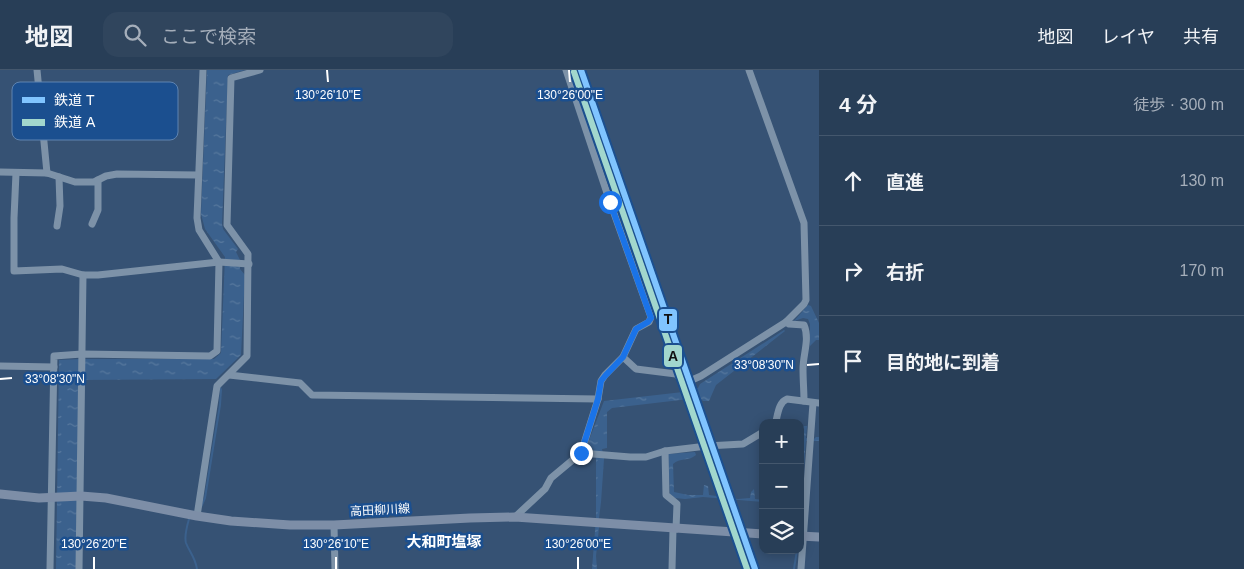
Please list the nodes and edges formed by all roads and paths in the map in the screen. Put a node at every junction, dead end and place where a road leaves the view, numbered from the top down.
1 (203, 70) edge
2 (260, 70) edge
3 (566, 70) edge
4 (749, 70) edge
5 (44, 140) edge
6 (0, 172) edge
7 (16, 172) junction
8 (47, 173) junction
9 (198, 175) junction
10 (59, 177) junction
11 (98, 180) junction
12 (92, 224) dead end
13 (57, 226) dead end
14 (219, 262) junction
15 (248, 264) junction
16 (83, 275) junction
17 (786, 322) junction
18 (82, 354) junction
19 (623, 357) junction
20 (0, 366) edge
21 (54, 367) junction
22 (229, 375) junction
23 (685, 383) junction
24 (598, 399) junction
25 (804, 401) junction
26 (816, 403) edge
27 (777, 419) edge
28 (759, 434) edge
29 (706, 446) junction
30 (665, 451) junction
31 (581, 453) junction
32 (0, 494) edge
33 (79, 496) junction
34 (54, 497) junction
35 (804, 509) edge
36 (197, 516) junction
37 (515, 517) junction
38 (334, 525) junction
39 (675, 529) junction
40 (759, 534) edge
41 (804, 536) edge
42 (819, 537) edge
43 (800, 554) edge
44 (50, 569) edge
45 (79, 569) edge
46 (335, 569) edge
47 (672, 569) edge
48 (800, 569) edge

1 - 9 street
2 - 15 street
3 - 19 street
4 - 17 street
5 - 8 street
6 - 7 street
7 - 8 street
7 - 16 street
8 - 10 street
9 - 11 street
9 - 14 street
10 - 11 street
10 - 13 street
11 - 12 street
14 - 15 street
14 - 16 street
14 - 18 street
15 - 22 street
16 - 18 street
17 - 23 street
17 - 25 street
18 - 21 street
18 - 33 street
19 - 23 street
19 - 24 street
20 - 21 street
21 - 34 street
22 - 24 street
22 - 36 street
23 - 29 street
24 - 31 street
25 - 26 street
25 - 27 street
26 - 35 street
28 - 29 street
29 - 30 street
30 - 31 street
30 - 39 street
31 - 37 street
32 - 34 main road, 高田柳川線
33 - 34 main road, 高田柳川線
33 - 36 main road, 高田柳川線
33 - 45 street
34 - 44 street
36 - 38 main road, 高田柳川線
37 - 38 main road, 高田柳川線
37 - 39 main road, 高田柳川線
38 - 46 street
39 - 40 main road, 高田柳川線
39 - 47 street
41 - 42 main road
43 - 48 street

